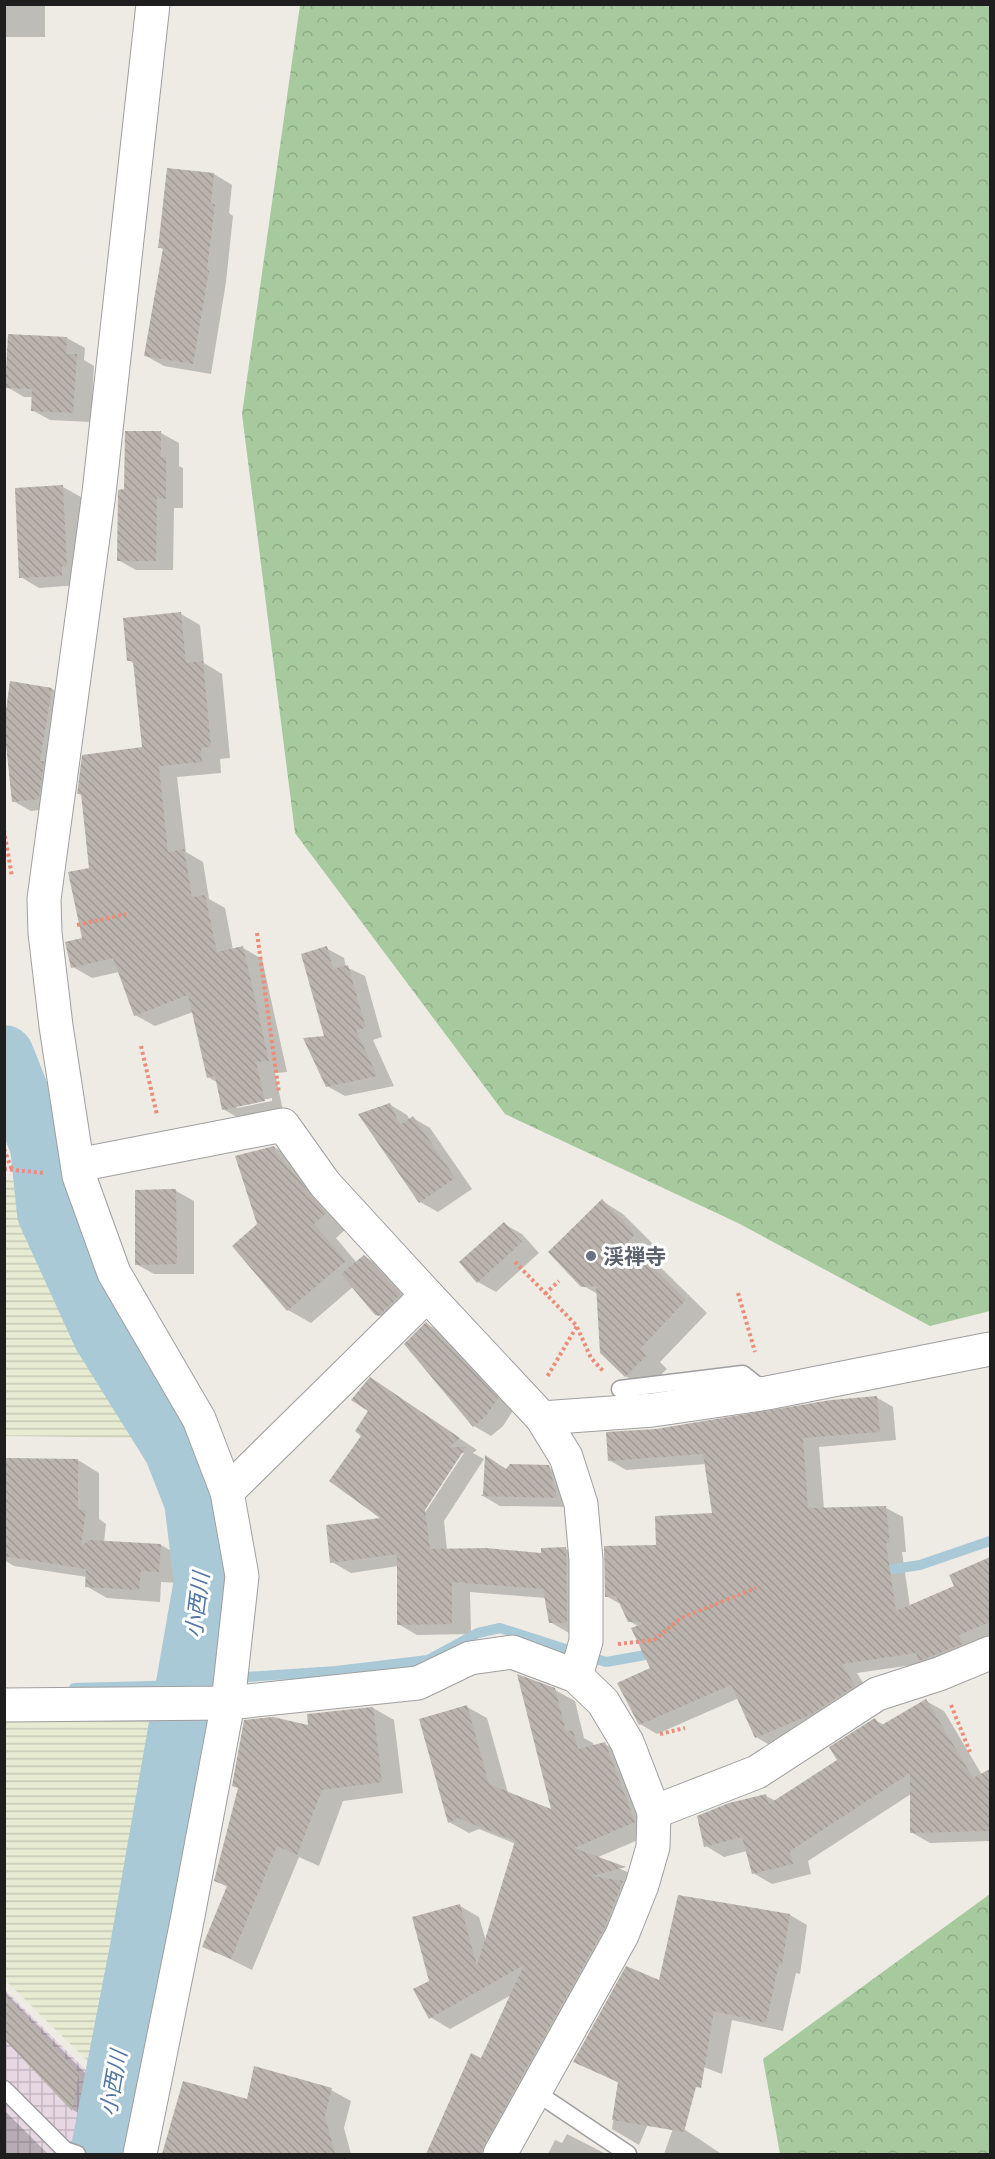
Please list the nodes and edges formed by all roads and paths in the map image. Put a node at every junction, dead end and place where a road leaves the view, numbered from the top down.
1 (153, 4) edge
2 (126, 914) dead end
3 (45, 933) junction
4 (257, 933) dead end
5 (141, 1046) dead end
6 (283, 1125) junction
7 (4, 1149) edge
8 (164, 1149) junction
9 (4, 1169) edge
10 (12, 1170) junction
11 (78, 1171) junction
12 (515, 1262) dead end
13 (559, 1281) dead end
14 (738, 1293) dead end
15 (545, 1294) junction
16 (427, 1295) junction
17 (577, 1326) junction
18 (990, 1349) edge
19 (555, 1363) dead end
20 (620, 1389) joint
21 (767, 1393) junction
22 (542, 1418) junction
23 (226, 1492) junction
24 (756, 1588) dead end
25 (586, 1641) junction
26 (990, 1653) edge
27 (939, 1674) junction
28 (576, 1676) junction
29 (228, 1703) junction
30 (4, 1705) edge
31 (970, 1752) dead end
32 (654, 1812) junction
33 (4, 2089) edge
34 (537, 2093) junction
35 (77, 2154) edge
36 (140, 2154) edge
37 (500, 2154) edge
38 (628, 2154) edge

1 - 3 street
2 - 3 path
3 - 11 street
4 - 6 path
5 - 8 path
6 - 8 street
6 - 16 street
7 - 10 path
8 - 11 street
9 - 10 path
10 - 11 path
11 - 23 street
12 - 15 path
13 - 15 path
14 - 21 path
15 - 17 path
16 - 22 street
16 - 23 street
17 - 19 path
17 - 20 path
18 - 21 street
20 - 21 lane
21 - 22 street
22 - 25 street
23 - 29 street
24 - 25 path
25 - 28 street
26 - 27 street
27 - 31 path
27 - 32 street
28 - 29 street
28 - 32 street
29 - 30 street
29 - 36 street
32 - 34 street
33 - 35 lane
34 - 37 street
34 - 38 lane

